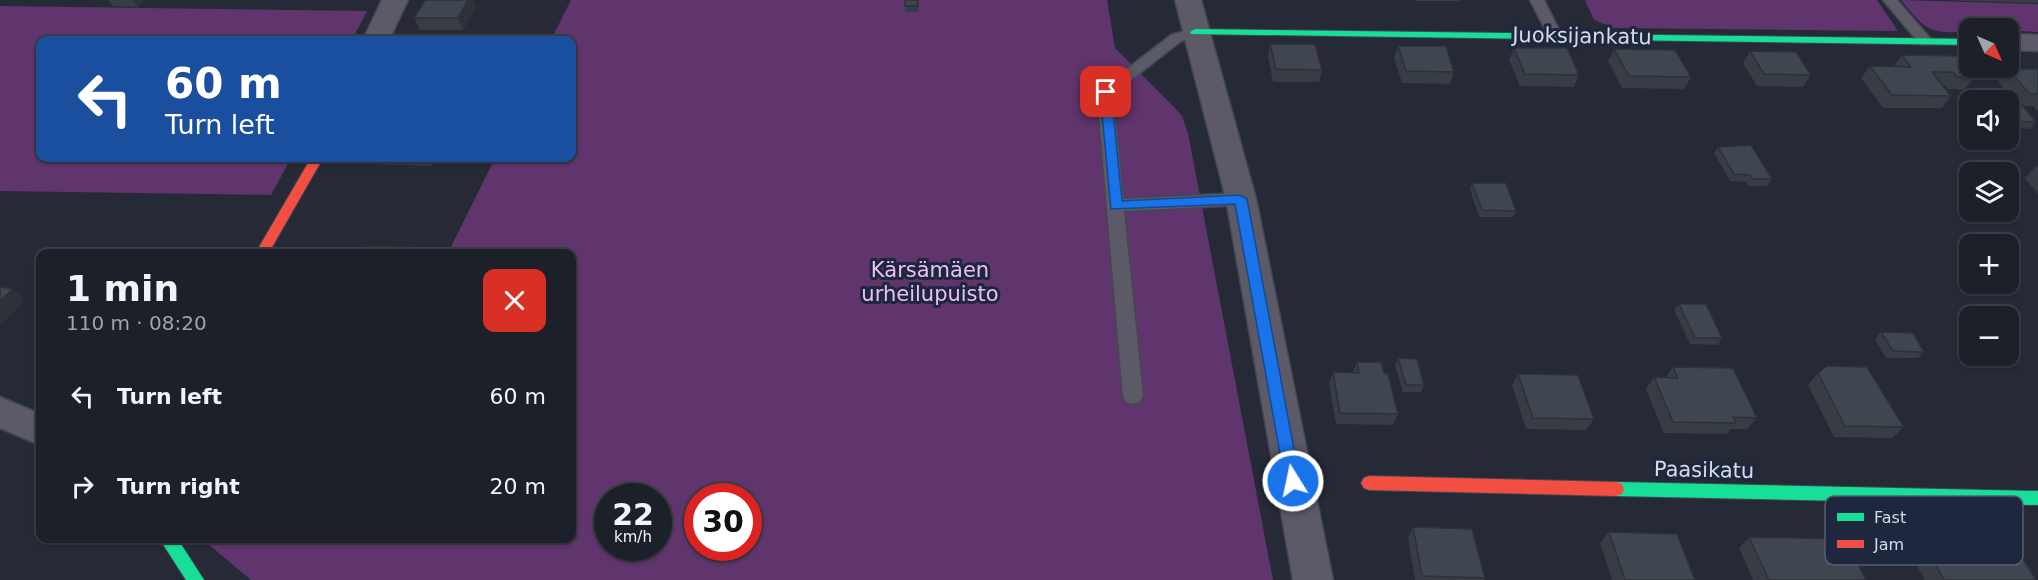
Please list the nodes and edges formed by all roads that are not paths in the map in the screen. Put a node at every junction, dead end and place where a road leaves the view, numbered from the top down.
1 (395, 0) edge
2 (1188, 0) edge
3 (1537, 0) edge
4 (1890, 0) edge
5 (1195, 32) junction
6 (378, 36) edge
7 (1555, 36) junction
8 (1925, 41) junction
9 (1959, 42) edge
10 (2019, 42) edge
11 (2038, 43) edge
12 (315, 162) edge
13 (1240, 199) junction
14 (1116, 206) junction
15 (264, 249) edge
16 (1133, 396) dead end
17 (0, 412) edge
18 (36, 428) edge
19 (1369, 483) dead end
20 (1949, 496) edge
21 (2023, 498) edge
22 (2038, 498) edge
23 (170, 543) edge
24 (196, 580) edge
25 (1313, 580) edge

1 - 6 street
2 - 5 street
3 - 7 lane
4 - 8 lane
5 - 7 street, Juoksijankatu
5 - 13 street
5 - 14 lane
7 - 8 street, Juoksijankatu
8 - 9 street, Juoksijankatu
10 - 11 street
12 - 15 street
13 - 14 lane
13 - 25 street
14 - 16 lane
17 - 18 street
19 - 20 street, Paasikatu
21 - 22 street, Paasikatu
23 - 24 street

